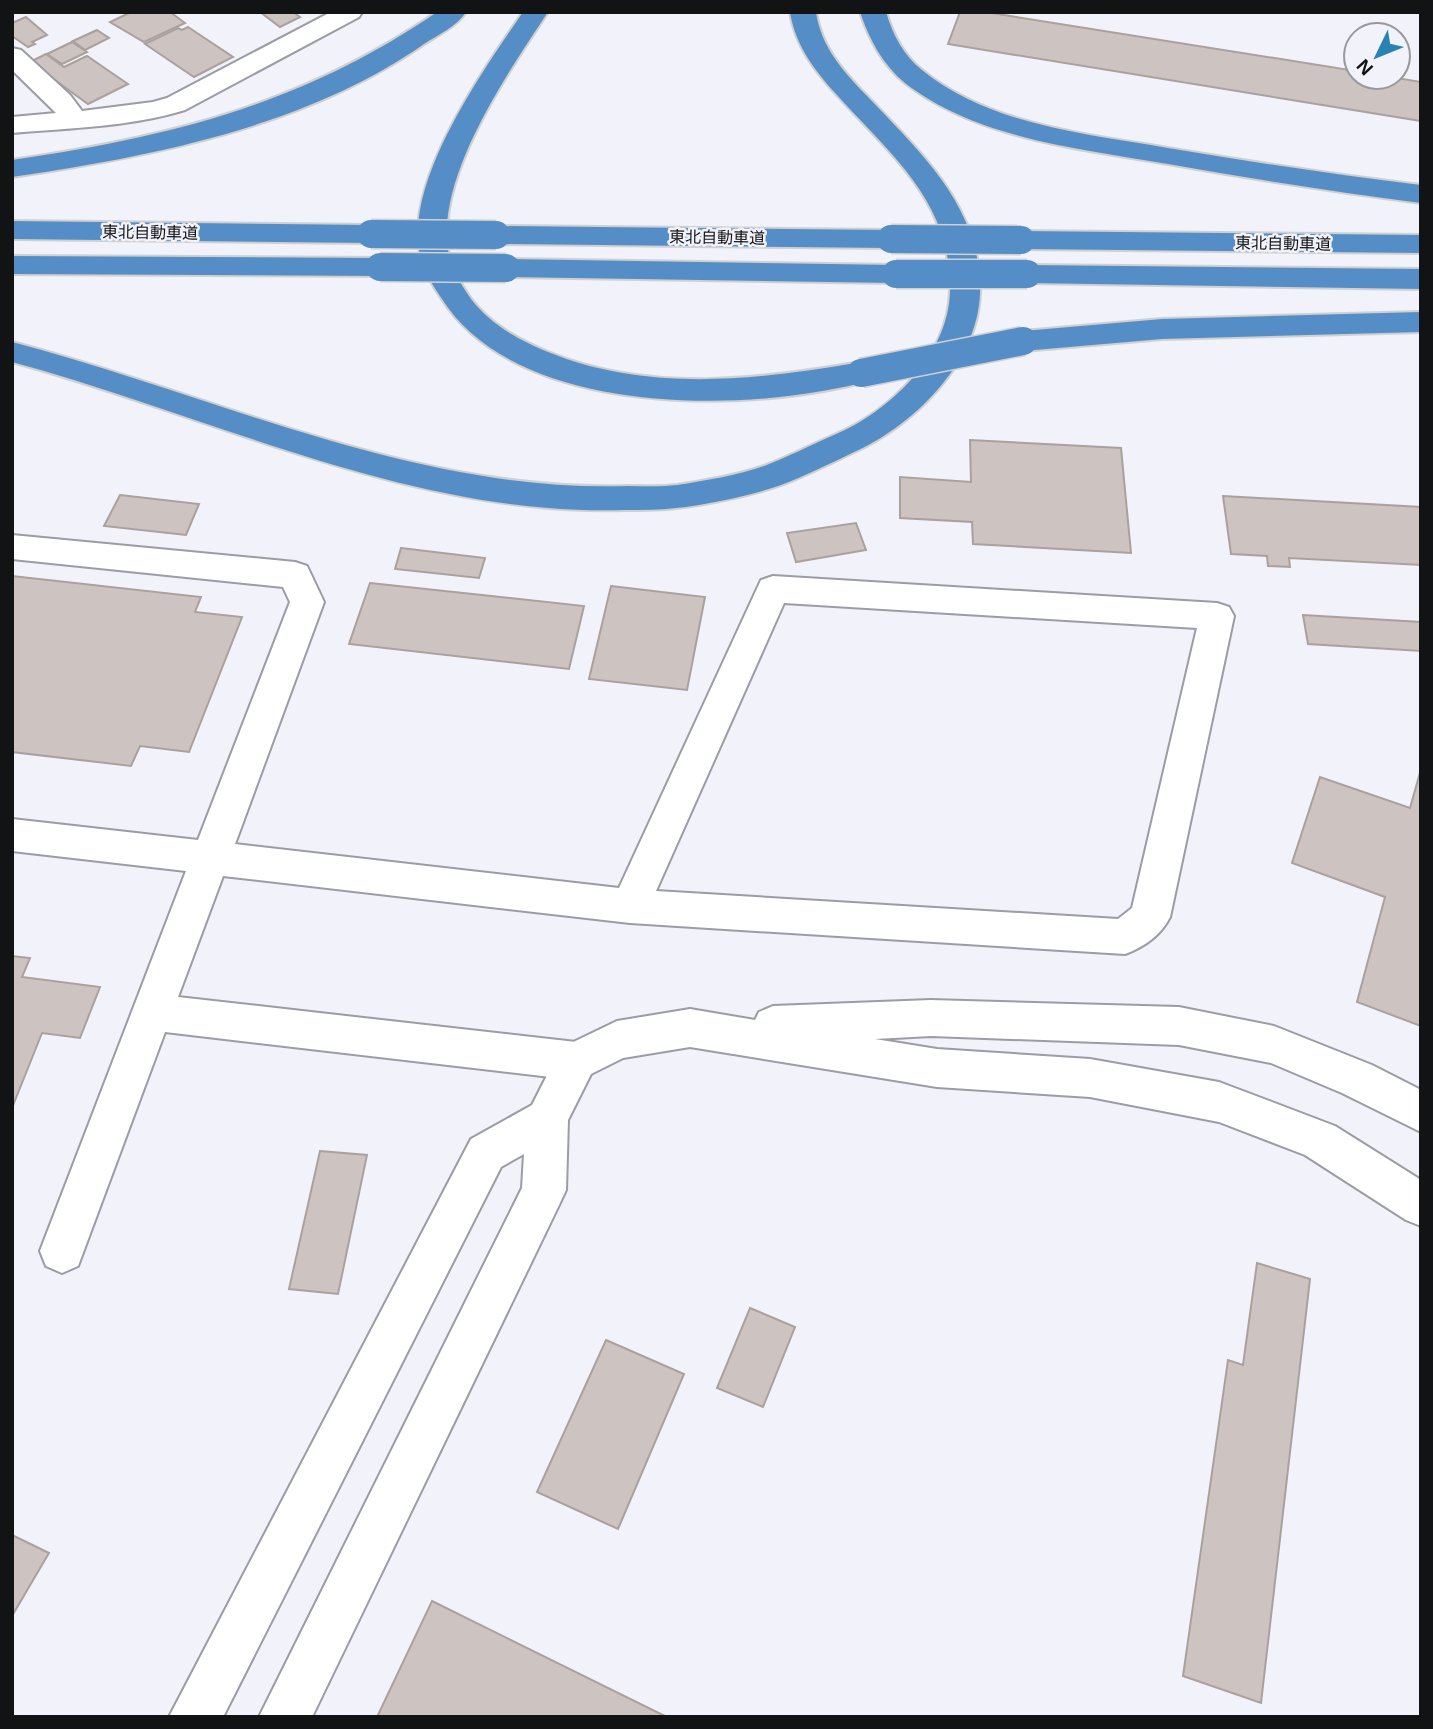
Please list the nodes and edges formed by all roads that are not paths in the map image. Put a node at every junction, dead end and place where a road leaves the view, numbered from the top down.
1 (350, 12) edge
2 (454, 12) edge
3 (536, 12) edge
4 (803, 12) edge
5 (873, 12) edge
6 (12, 56) edge
7 (75, 121) junction
8 (12, 125) edge
9 (12, 169) edge
10 (1421, 194) edge
11 (12, 230) edge
12 (1421, 244) edge
13 (12, 265) edge
14 (1421, 279) edge
15 (1421, 321) edge
16 (12, 352) edge
17 (12, 547) edge
18 (12, 835) edge
19 (210, 858) junction
20 (630, 906) junction
21 (152, 1012) junction
22 (690, 1028) junction
23 (576, 1061) junction
24 (1421, 1112) edge
25 (547, 1119) junction
26 (1421, 1205) edge
27 (62, 1251) dead end
28 (195, 1717) edge
29 (285, 1717) edge

1 - 7 street
2 - 9 highway
3 - 15 highway, bridge
4 - 16 highway
5 - 10 highway
6 - 7 street
7 - 8 street
11 - 12 highway, 東北自動車道, bridge
13 - 14 highway, 東北自動車道, bridge
17 - 19 street
18 - 19 street
19 - 20 street
19 - 21 street
20 - 20 street
21 - 23 street
21 - 27 street
22 - 23 street
22 - 24 street
22 - 26 street
23 - 25 street
25 - 28 street
25 - 29 street

